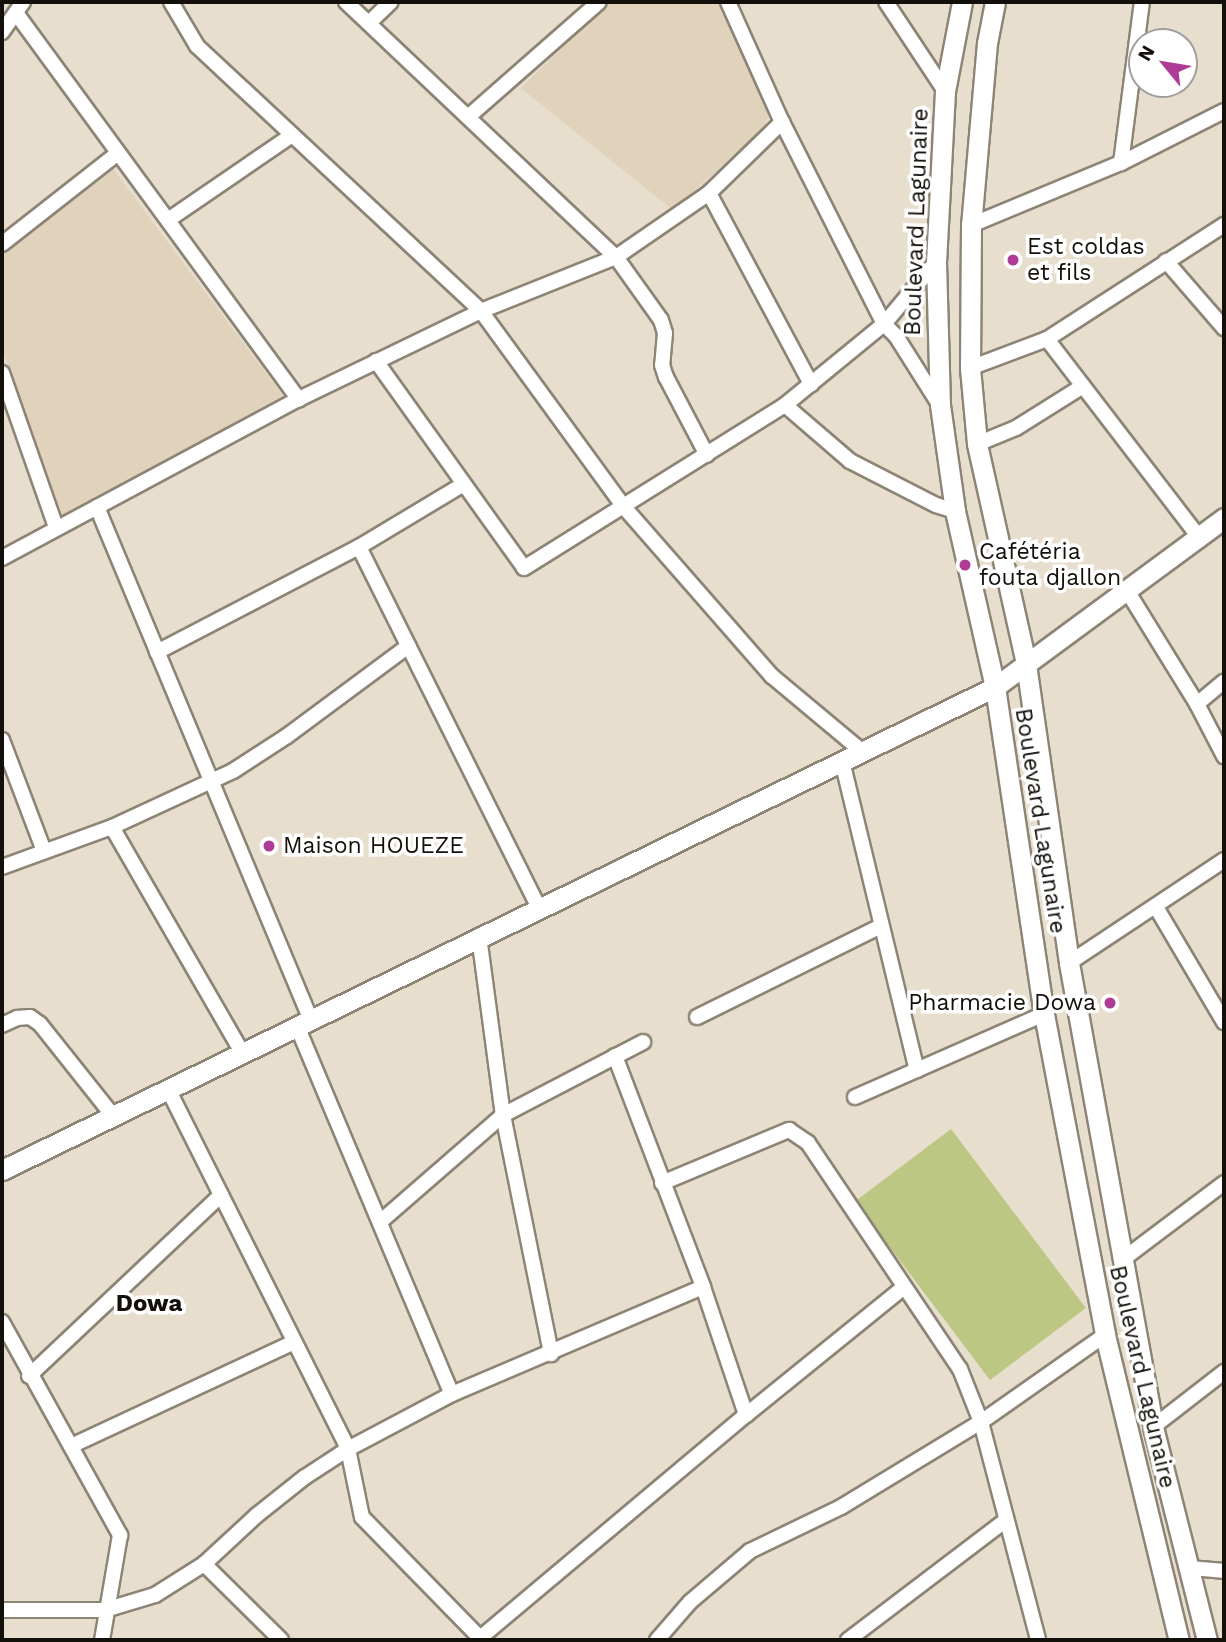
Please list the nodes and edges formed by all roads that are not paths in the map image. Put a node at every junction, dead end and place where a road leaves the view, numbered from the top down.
1 (171, 2) edge
2 (346, 2) edge
3 (391, 2) edge
4 (599, 2) edge
5 (728, 2) edge
6 (886, 2) edge
7 (962, 2) edge
8 (995, 2) edge
9 (1142, 2) edge
10 (19, 8) edge
11 (369, 23) junction
12 (2, 32) edge
13 (945, 91) junction
14 (1224, 111) edge
15 (468, 117) junction
16 (782, 121) junction
17 (292, 135) junction
18 (118, 153) junction
19 (1121, 163) junction
20 (709, 193) junction
21 (168, 220) junction
22 (971, 225) junction
23 (1224, 225) edge
24 (2, 244) edge
25 (616, 257) junction
26 (1166, 261) junction
27 (936, 262) junction
28 (481, 311) junction
29 (884, 324) junction
30 (1224, 328) edge
31 (1046, 340) junction
32 (376, 361) junction
33 (970, 368) junction
34 (2, 373) edge
35 (811, 384) junction
36 (1083, 386) junction
37 (299, 399) junction
38 (785, 405) junction
39 (940, 405) junction
40 (977, 444) junction
41 (707, 455) junction
42 (464, 484) junction
43 (623, 506) junction
44 (97, 507) junction
45 (955, 511) junction
46 (1224, 518) edge
47 (56, 527) junction
48 (1199, 537) junction
49 (359, 547) junction
50 (2, 558) edge
51 (1126, 589) junction
52 (408, 646) junction
53 (157, 652) junction
54 (1026, 664) junction
55 (1224, 681) edge
56 (995, 687) junction
57 (1197, 704) junction
58 (2, 740) edge
59 (863, 752) junction
60 (1224, 756) edge
61 (842, 761) junction
62 (211, 781) junction
63 (112, 827) junction
64 (44, 851) junction
65 (1224, 860) edge
66 (2, 867) edge
67 (1156, 907) junction
68 (540, 910) junction
69 (881, 926) junction
70 (479, 936) junction
71 (1069, 963) junction
72 (1044, 1014) junction
73 (696, 1017) dead end
74 (304, 1022) junction
75 (1224, 1022) edge
76 (2, 1025) edge
77 (643, 1042) dead end
78 (243, 1054) junction
79 (615, 1056) junction
80 (917, 1070) junction
81 (169, 1091) junction
82 (855, 1097) dead end
83 (503, 1115) junction
84 (114, 1117) junction
85 (2, 1170) edge
86 (662, 1183) junction
87 (1224, 1183) edge
88 (221, 1195) junction
89 (380, 1222) junction
90 (1122, 1260) junction
91 (703, 1287) junction
92 (904, 1287) junction
93 (2, 1322) edge
94 (1105, 1335) junction
95 (294, 1342) junction
96 (551, 1354) junction
97 (1224, 1371) edge
98 (29, 1376) junction
99 (452, 1394) junction
100 (746, 1415) junction
101 (981, 1422) junction
102 (1153, 1427) junction
103 (71, 1446) junction
104 (348, 1449) junction
105 (1006, 1520) junction
106 (204, 1564) junction
107 (1190, 1568) junction
108 (1224, 1571) edge
109 (2, 1610) edge
110 (105, 1610) junction
111 (481, 1639) edge
112 (102, 1640) edge
113 (281, 1640) edge
114 (657, 1640) edge
115 (848, 1640) edge
116 (1038, 1640) edge
117 (1178, 1640) edge
118 (1207, 1640) edge

1 - 17 street
2 - 11 street
3 - 11 street
4 - 15 street
5 - 16 street
6 - 13 street
7 - 13 main road, Boulevard Lagunaire
8 - 22 main road, Boulevard Lagunaire
9 - 19 street
10 - 12 street
10 - 18 street
11 - 15 street
13 - 27 main road, Boulevard Lagunaire
14 - 19 street
15 - 25 street
16 - 20 street
16 - 29 street
17 - 21 street
17 - 28 street
18 - 21 street
18 - 24 street
19 - 22 street
20 - 25 street
20 - 35 street
21 - 37 street
22 - 33 main road, Boulevard Lagunaire
23 - 26 street
25 - 28 street
25 - 41 street
26 - 30 street
26 - 31 street
27 - 29 street
27 - 39 main road, Boulevard Lagunaire
28 - 32 street
28 - 43 street
29 - 35 street
29 - 39 street
31 - 33 street
31 - 36 street
32 - 37 street
32 - 42 street
33 - 40 main road, Boulevard Lagunaire
34 - 47 street
35 - 38 street
36 - 40 street
36 - 48 street
37 - 44 street
38 - 41 street
38 - 45 street
39 - 45 main road, Boulevard Lagunaire
40 - 54 main road, Boulevard Lagunaire
41 - 43 street
42 - 43 street
42 - 49 street
43 - 59 street
44 - 47 street
44 - 53 street
45 - 56 main road, Boulevard Lagunaire
46 - 48 main road
47 - 50 street
48 - 51 main road
49 - 52 street
49 - 53 street
51 - 54 main road
51 - 57 street
52 - 62 street
52 - 68 street
53 - 62 street
54 - 56 main road
54 - 71 main road, Boulevard Lagunaire
55 - 57 street
56 - 59 main road
56 - 72 main road, Boulevard Lagunaire
57 - 60 street
58 - 64 street
59 - 61 main road
61 - 68 main road
61 - 69 street
62 - 63 street
62 - 74 street
63 - 64 street
63 - 78 street
64 - 66 street
65 - 67 street
67 - 71 street
67 - 75 street
68 - 70 main road
69 - 73 street
69 - 80 street
70 - 74 main road
70 - 83 street
71 - 90 main road, Boulevard Lagunaire
72 - 80 street
72 - 94 main road, Boulevard Lagunaire
74 - 78 main road
74 - 89 street
76 - 84 street
77 - 79 street
78 - 81 main road
79 - 83 street
79 - 86 street
80 - 82 street
81 - 84 main road
81 - 88 street
83 - 89 street
83 - 96 street
84 - 85 main road
86 - 91 street
86 - 92 street
87 - 90 street
88 - 95 street
88 - 98 street
89 - 99 street
90 - 102 main road, Boulevard Lagunaire
91 - 96 street
91 - 100 street
92 - 100 street
92 - 101 street
93 - 98 street
94 - 101 street
94 - 117 main road, Boulevard Lagunaire
95 - 103 street
95 - 104 street
96 - 99 street
97 - 102 street
98 - 103 street
99 - 104 street
100 - 111 street
101 - 105 street
101 - 114 street
102 - 107 main road, Boulevard Lagunaire
103 - 110 street
104 - 106 street
104 - 111 street
105 - 115 street
105 - 116 street
106 - 110 street
106 - 113 street
107 - 108 street
107 - 118 main road, Boulevard Lagunaire
109 - 110 street
110 - 112 street

